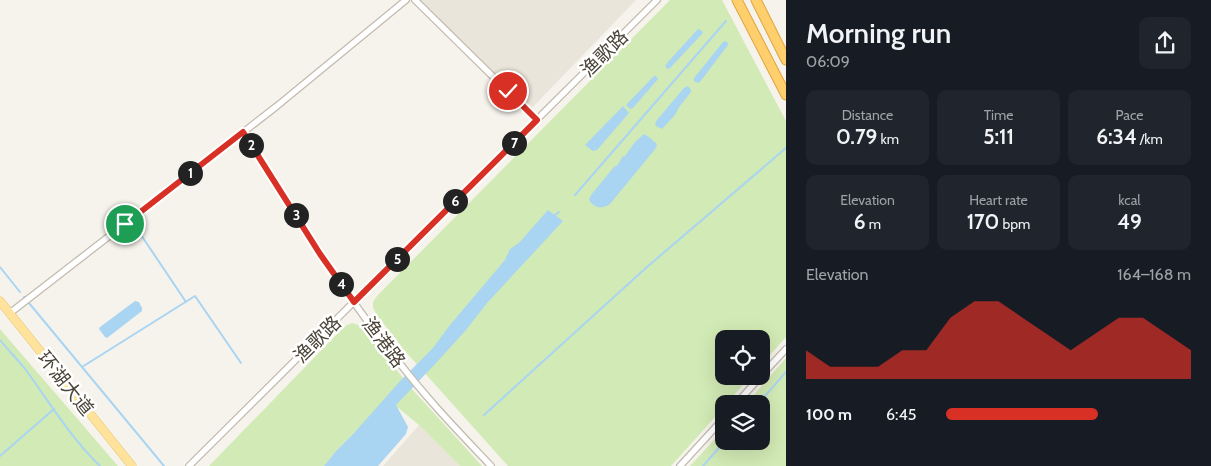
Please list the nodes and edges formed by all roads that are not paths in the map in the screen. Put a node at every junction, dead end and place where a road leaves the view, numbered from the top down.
1 (406, 0) edge
2 (416, 0) edge
3 (657, 0) edge
4 (738, 0) edge
5 (756, 0) edge
6 (786, 60) edge
7 (786, 95) edge
8 (537, 120) junction
9 (243, 132) junction
10 (0, 301) edge
11 (354, 302) junction
12 (10, 313) junction
13 (786, 349) edge
14 (770, 366) edge
15 (753, 385) edge
16 (744, 395) edge
17 (715, 428) edge
18 (132, 466) edge
19 (189, 466) edge
20 (490, 466) edge
21 (680, 466) edge

1 - 9 street
2 - 8 street
3 - 8 street, 渔歌路
4 - 7 highway
5 - 6 highway
8 - 11 street, 渔歌路
9 - 11 street, 渔港路
9 - 12 street
10 - 12 main road, 环湖大道
11 - 19 street, 渔歌路
11 - 20 street, 渔港路
12 - 18 main road, 环湖大道
13 - 14 street
15 - 16 street
17 - 21 street

